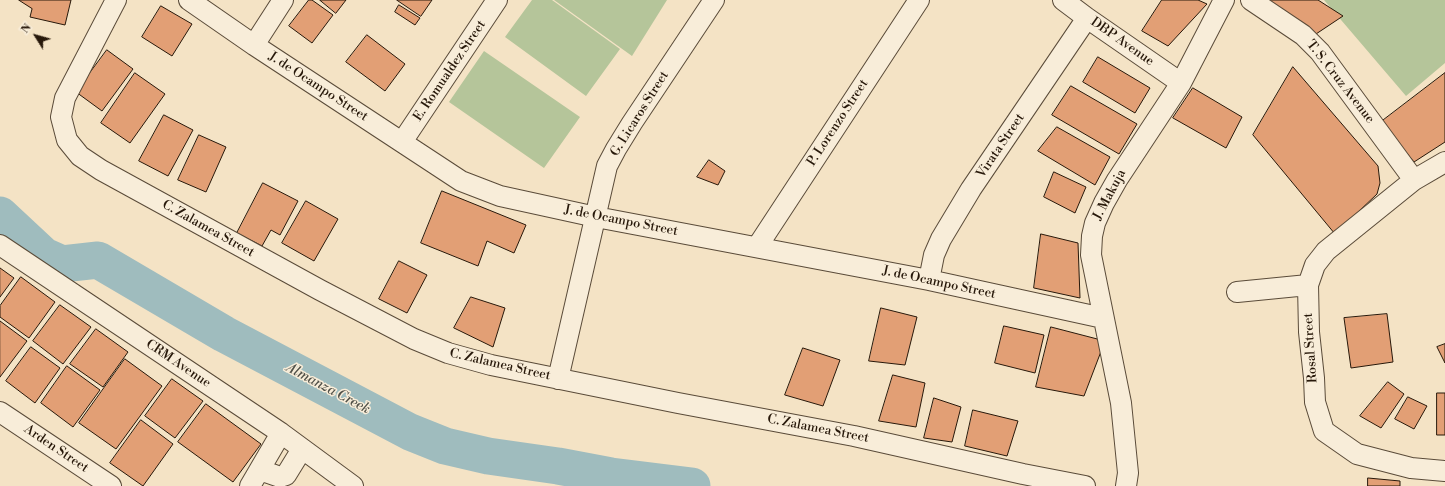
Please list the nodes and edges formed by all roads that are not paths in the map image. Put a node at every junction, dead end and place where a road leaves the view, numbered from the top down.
1 (116, 0) edge
2 (189, 0) edge
3 (283, 0) edge
4 (497, 0) edge
5 (714, 0) edge
6 (919, 0) edge
7 (1064, 0) edge
8 (1224, 0) edge
9 (1251, 0) edge
10 (1087, 18) junction
11 (254, 45) junction
12 (1181, 83) junction
13 (402, 142) junction
14 (1445, 162) edge
15 (1414, 180) junction
16 (596, 217) junction
17 (0, 245) edge
18 (758, 247) junction
19 (929, 280) junction
20 (1308, 285) junction
21 (1237, 292) dead end
22 (1103, 318) junction
23 (558, 378) junction
24 (0, 412) edge
25 (281, 433) junction
26 (302, 449) junction
27 (1445, 471) edge
28 (255, 478) edge
29 (343, 482) edge
30 (111, 486) edge
31 (1085, 486) edge
32 (1126, 486) edge

1 - 23 street, C. Zalamea Street
2 - 11 street, J. de Ocampo Street
3 - 11 street
4 - 13 street, E. Romualdez Street
5 - 16 street, G. Licaros Street
6 - 18 street, P. Lorenzo Street
7 - 10 street, DBP Avenue
8 - 12 street, J. Makuja
9 - 15 street, T. S. Cruz Avenue
10 - 12 street, DBP Avenue
10 - 19 street, Virata Street
11 - 13 street, J. de Ocampo Street
12 - 22 street, J. Makuja
13 - 16 street, J. de Ocampo Street
14 - 15 street, Rosal Street
15 - 20 street, Rosal Street
16 - 18 street, J. de Ocampo Street
16 - 23 street, G. Licaros Street
17 - 25 street, CRM Avenue
18 - 19 street, J. de Ocampo Street
19 - 22 street, J. de Ocampo Street
20 - 21 street
20 - 27 street, Rosal Street
22 - 32 street, J. Makuja
23 - 31 street, C. Zalamea Street
24 - 30 street, Arden Street
25 - 26 street, CRM Avenue
25 - 28 street
26 - 28 street
26 - 29 street, CRM Avenue

